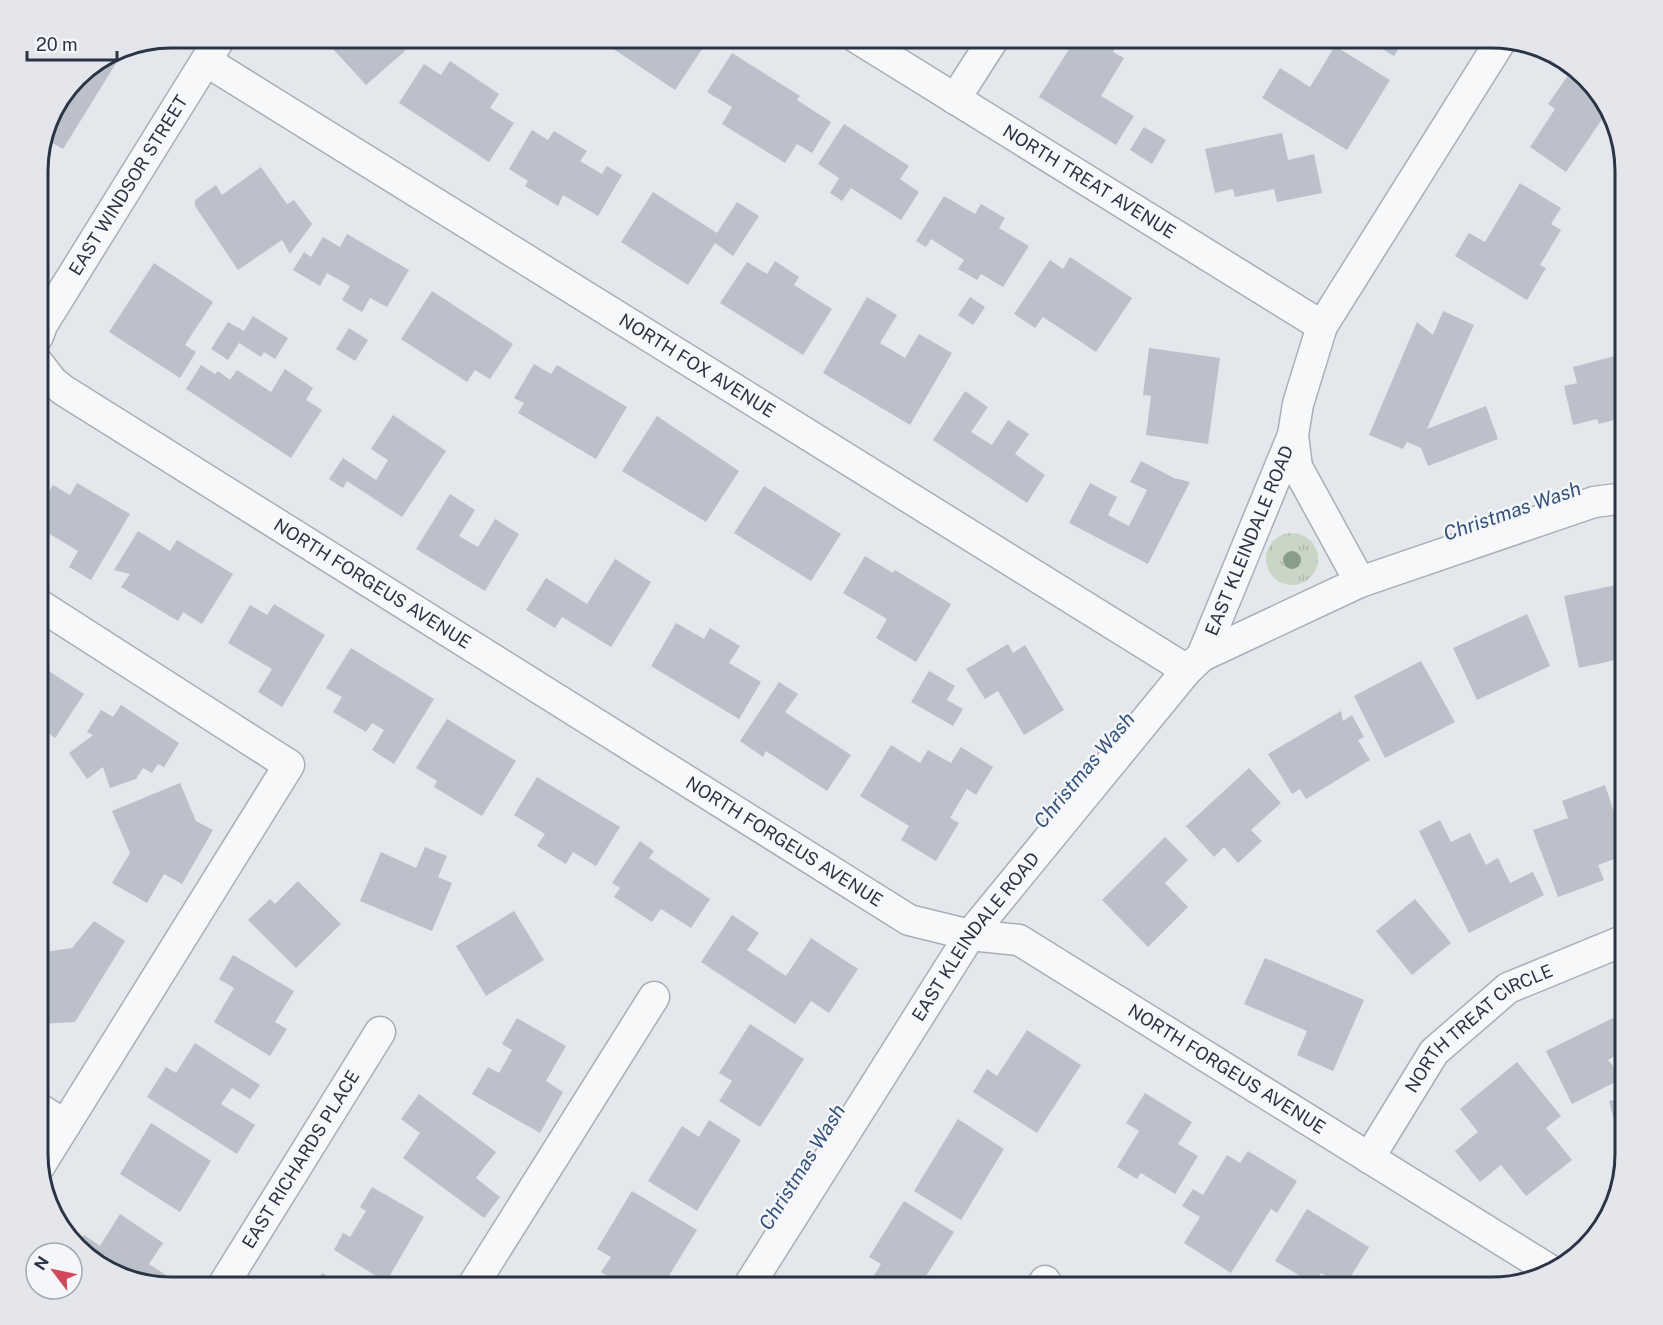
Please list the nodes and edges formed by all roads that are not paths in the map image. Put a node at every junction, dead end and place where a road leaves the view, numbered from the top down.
1 (873, 48) edge
2 (988, 48) edge
3 (1496, 48) edge
4 (213, 49) edge
5 (955, 99) junction
6 (48, 315) edge
7 (1322, 326) junction
8 (48, 376) edge
9 (1293, 435) junction
10 (1615, 499) edge
11 (1360, 582) junction
12 (48, 610) edge
13 (1195, 663) junction
14 (970, 935) junction
15 (1615, 944) edge
16 (654, 997) dead end
17 (380, 1032) dead end
18 (48, 1114) edge
19 (65, 1125) junction
20 (48, 1152) edge
21 (1369, 1158) junction
22 (1543, 1266) edge
23 (228, 1277) edge
24 (478, 1277) edge
25 (754, 1277) edge

1 - 5 street, NORTH TREAT AVENUE
2 - 5 street
3 - 7 street, EAST KLEINDALE ROAD
4 - 6 street, EAST WINDSOR STREET
4 - 13 street, NORTH FOX AVENUE
5 - 7 street, NORTH TREAT AVENUE
7 - 9 street, EAST KLEINDALE ROAD
8 - 14 street, NORTH FORGEUS AVENUE
9 - 11 street, EAST KLEINDALE ROAD
9 - 13 street, EAST KLEINDALE ROAD
10 - 11 street
11 - 13 street
12 - 19 street
13 - 14 street, EAST KLEINDALE ROAD
14 - 21 street, NORTH FORGEUS AVENUE
14 - 25 street, EAST KLEINDALE ROAD
15 - 21 street, NORTH TREAT CIRCLE
16 - 24 street
17 - 23 street, EAST RICHARDS PLACE
18 - 19 street
19 - 20 street
21 - 22 street, NORTH FORGEUS AVENUE

